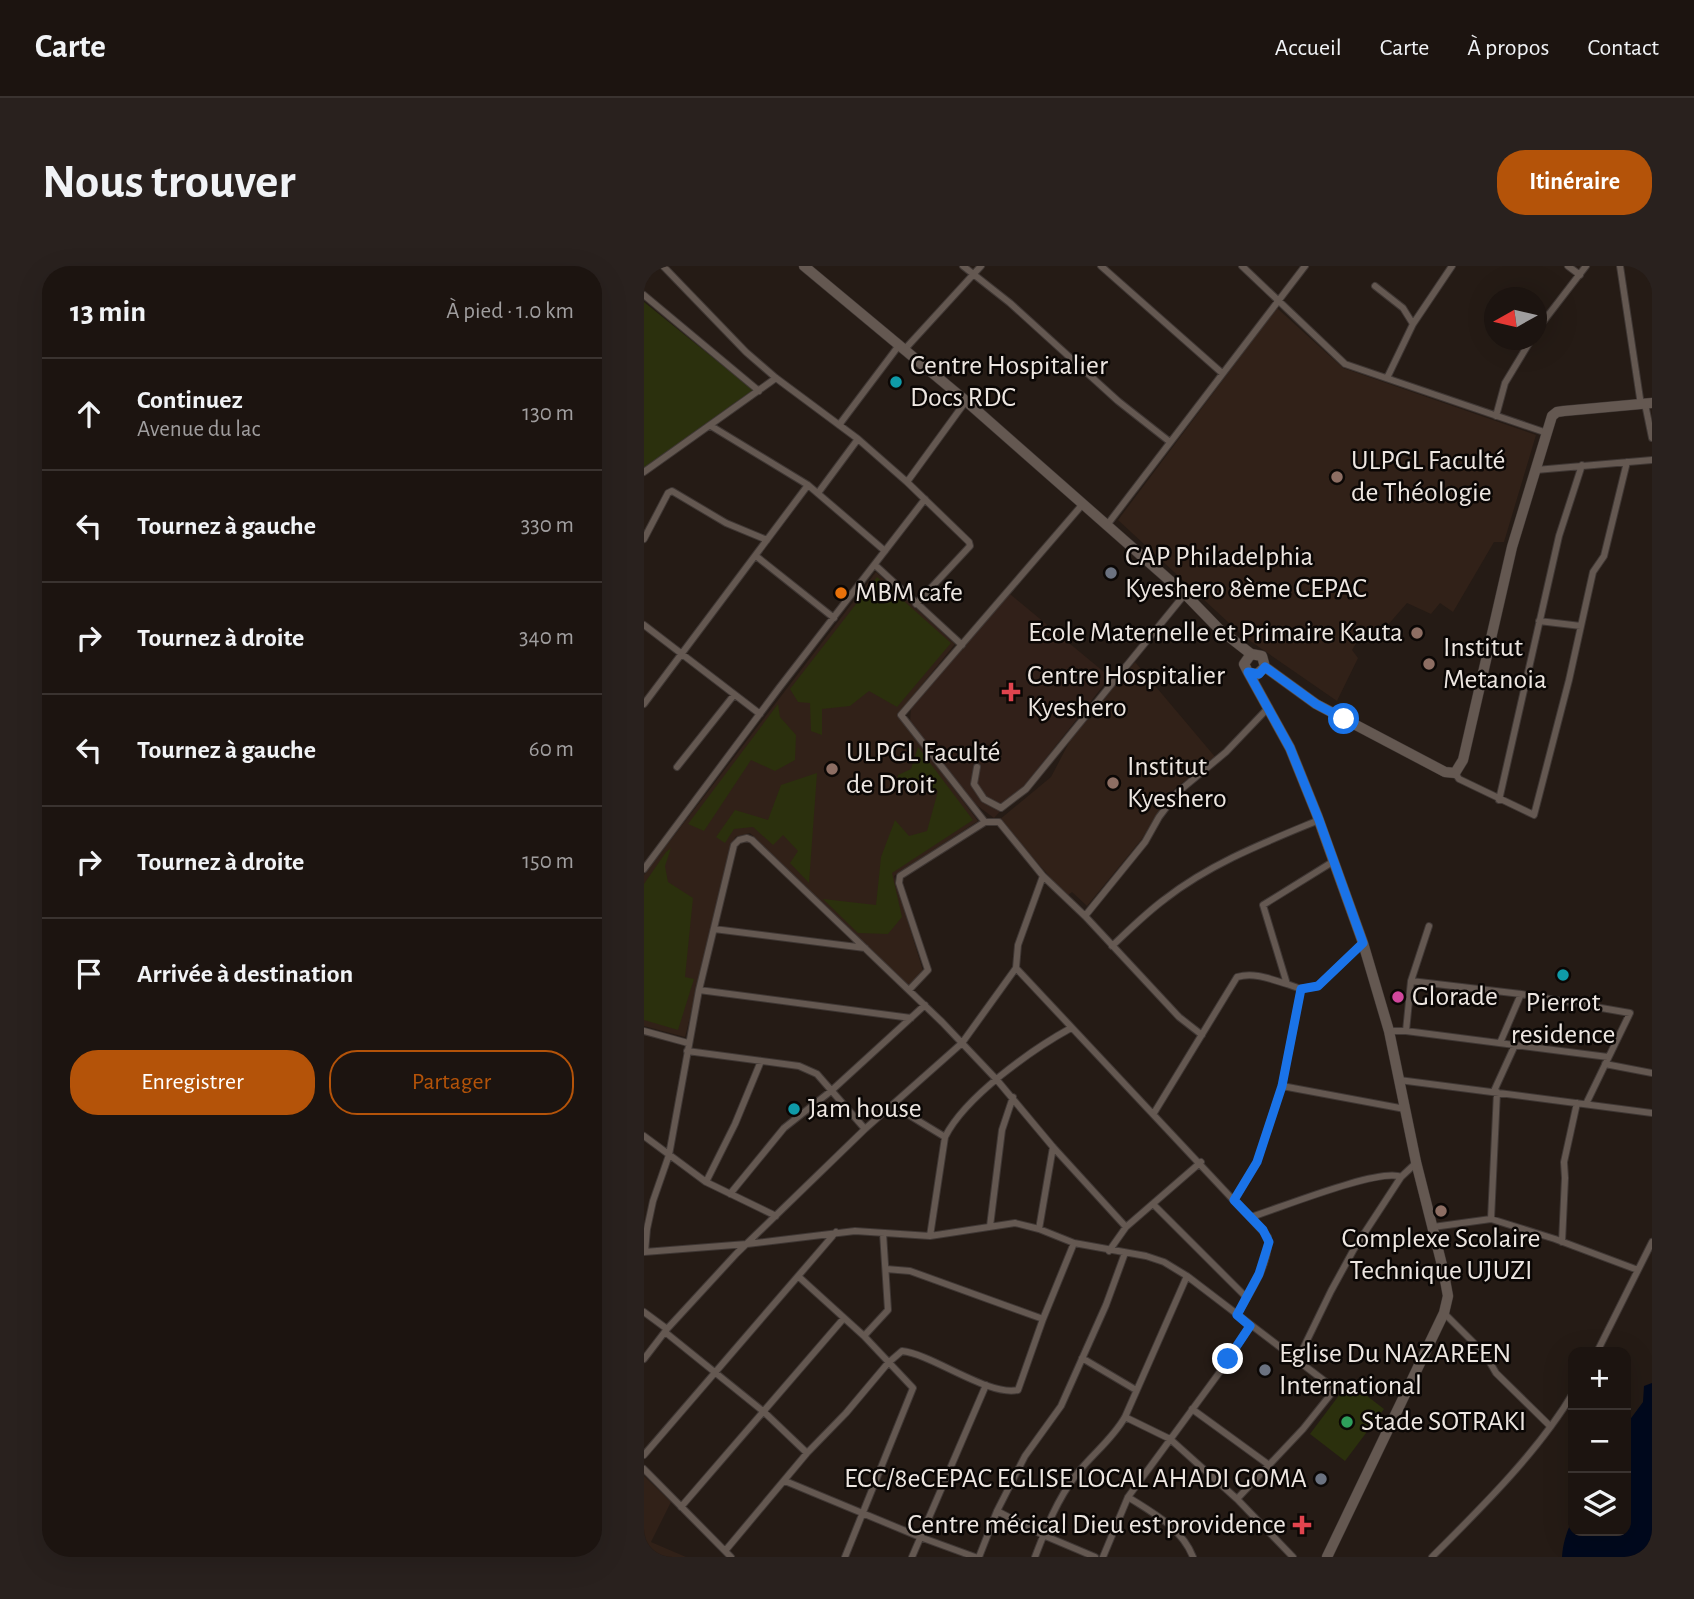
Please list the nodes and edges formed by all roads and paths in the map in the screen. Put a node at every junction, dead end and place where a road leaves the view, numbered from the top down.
1 (663, 266) edge
2 (804, 266) edge
3 (963, 266) edge
4 (981, 266) edge
5 (1101, 266) edge
6 (1242, 266) edge
7 (1305, 266) edge
8 (1452, 266) edge
9 (1567, 266) edge
10 (1586, 266) edge
11 (1620, 266) edge
12 (974, 275) junction
13 (1580, 275) junction
14 (1375, 286) dead end
15 (644, 295) edge
16 (1278, 300) junction
17 (1547, 317) edge
18 (1413, 324) junction
19 (902, 347) junction
20 (1525, 350) edge
21 (1222, 373) junction
22 (776, 378) junction
23 (1387, 378) junction
24 (759, 391) junction
25 (965, 401) junction
26 (1646, 404) edge
27 (1496, 416) junction
28 (839, 425) junction
29 (711, 426) junction
30 (1547, 433) junction
31 (1652, 438) edge
32 (858, 439) junction
33 (1170, 442) junction
34 (1652, 460) edge
35 (1627, 462) junction
36 (1582, 465) junction
37 (1536, 470) junction
38 (644, 472) edge
39 (907, 482) junction
40 (808, 485) junction
41 (818, 494) junction
42 (925, 499) junction
43 (1082, 505) junction
44 (1107, 525) junction
45 (644, 539) edge
46 (767, 540) junction
47 (884, 551) junction
48 (756, 556) junction
49 (875, 565) junction
50 (1185, 594) junction
51 (916, 604) junction
52 (834, 618) junction
53 (1539, 621) junction
54 (644, 625) edge
55 (1581, 626) junction
56 (962, 645) junction
57 (681, 654) junction
58 (1251, 654) junction
59 (1265, 667) junction
60 (1248, 672) junction
61 (734, 695) junction
62 (644, 704) edge
63 (1269, 708) junction
64 (760, 714) junction
65 (677, 767) dead end
66 (977, 768) dead end
67 (1455, 774) junction
68 (1499, 800) junction
69 (1319, 820) junction
70 (985, 822) junction
71 (1334, 861) junction
72 (644, 869) edge
73 (1044, 876) junction
74 (1085, 916) junction
75 (1429, 926) dead end
76 (714, 929) junction
77 (1363, 943) junction
78 (1112, 946) junction
79 (865, 948) junction
80 (1016, 968) junction
81 (1411, 981) junction
82 (1287, 984) junction
83 (1301, 989) junction
84 (699, 990) junction
85 (909, 990) junction
86 (1521, 994) junction
87 (925, 1006) junction
88 (911, 1018) junction
89 (1071, 1028) junction
90 (644, 1031) edge
91 (1389, 1031) junction
92 (1406, 1031) junction
93 (1202, 1035) junction
94 (688, 1043) junction
95 (962, 1043) junction
96 (1500, 1043) junction
97 (1515, 1045) junction
98 (687, 1051) junction
99 (761, 1061) junction
100 (1606, 1061) junction
101 (1652, 1073) edge
102 (998, 1080) junction
103 (1399, 1080) junction
104 (1282, 1086) junction
105 (831, 1091) junction
106 (1495, 1091) junction
107 (1013, 1097) junction
108 (1577, 1103) junction
109 (1586, 1104) junction
110 (894, 1106) junction
111 (1405, 1109) junction
112 (1154, 1113) junction
113 (1652, 1113) edge
114 (866, 1129) junction
115 (644, 1136) edge
116 (945, 1138) junction
117 (1053, 1147) junction
118 (669, 1155) junction
119 (1416, 1162) junction
120 (1200, 1163) junction
121 (1401, 1177) junction
122 (706, 1182) junction
123 (730, 1195) junction
124 (1234, 1200) junction
125 (1154, 1205) junction
126 (776, 1216) junction
127 (1251, 1217) junction
128 (1491, 1219) junction
129 (990, 1226) junction
130 (1126, 1227) junction
131 (1433, 1227) junction
132 (1039, 1229) junction
133 (836, 1232) junction
134 (883, 1233) junction
135 (930, 1236) junction
136 (1562, 1242) junction
137 (1652, 1242) edge
138 (1074, 1243) junction
139 (747, 1244) junction
140 (1110, 1251) junction
141 (645, 1252) edge
142 (1125, 1253) junction
143 (886, 1269) junction
144 (1638, 1270) junction
145 (1187, 1276) junction
146 (799, 1277) junction
147 (1247, 1298) junction
148 (644, 1312) edge
149 (1444, 1313) junction
150 (1237, 1315) junction
151 (844, 1318) junction
152 (1043, 1319) junction
153 (1250, 1326) junction
154 (666, 1331) junction
155 (864, 1336) junction
156 (1600, 1347) edge
157 (1082, 1358) junction
158 (644, 1359) edge
159 (1297, 1361) junction
160 (888, 1363) junction
161 (716, 1373) junction
162 (986, 1385) junction
163 (1136, 1390) junction
164 (1568, 1400) edge
165 (1192, 1409) junction
166 (764, 1412) junction
167 (1125, 1417) junction
168 (1550, 1426) junction
169 (1170, 1439) junction
170 (807, 1453) junction
171 (644, 1455) edge
172 (1269, 1465) junction
173 (644, 1469) edge
174 (785, 1480) junction
175 (1128, 1497) junction
176 (1237, 1499) junction
177 (681, 1507) junction
178 (997, 1511) junction
179 (862, 1514) junction
180 (1043, 1535) junction
181 (920, 1538) junction
182 (728, 1554) edge
183 (845, 1557) edge
184 (912, 1557) edge
185 (977, 1557) edge
186 (1035, 1557) edge
187 (1095, 1557) edge
188 (1103, 1557) edge
189 (1193, 1557) edge
190 (1293, 1557) edge
191 (1327, 1557) edge
192 (1432, 1557) edge

1 - 22 street
2 - 19 main road
3 - 12 street
4 - 12 street
5 - 21 street
6 - 16 street
7 - 16 street
8 - 18 street
9 - 13 street
10 - 13 street
11 - 26 street
12 - 19 street
12 - 33 street
13 - 17 street
14 - 18 street
15 - 24 street
16 - 21 street
16 - 23 street
18 - 23 street
19 - 25 main road
19 - 28 street
20 - 27 street
21 - 33 street
22 - 24 street
22 - 28 street
23 - 27 street
24 - 29 street
25 - 39 street
25 - 43 main road
26 - 30 main road
26 - 31 street
27 - 30 street
28 - 32 street
29 - 38 street
29 - 40 street
30 - 37 main road
32 - 39 street
32 - 41 street
33 - 44 street
34 - 35 street
35 - 36 street
35 - 55 street
36 - 37 street
36 - 53 street
37 - 67 main road
39 - 42 street
40 - 41 street
40 - 46 street
41 - 47 street
42 - 47 street
42 - 51 street
43 - 44 main road
43 - 56 street
44 - 50 main road
45 - 46 street
46 - 48 street
47 - 49 street
48 - 52 street
48 - 57 street
49 - 51 street
49 - 52 street
50 - 58 main road
50 - 66 street
51 - 56 street
52 - 64 street
53 - 55 street
53 - 68 street
54 - 57 street
55 - 68 street
56 - 70 street
57 - 61 street
57 - 62 street
58 - 59 main road
58 - 60 main road
59 - 60 main road
59 - 67 main road
60 - 63 main road
61 - 64 street
61 - 65 street
63 - 69 main road
63 - 74 street
64 - 72 street
67 - 68 street
69 - 71 main road
69 - 78 street
70 - 73 street
70 - 85 street
71 - 77 main road
71 - 82 street
73 - 74 street
73 - 80 street
74 - 78 street
75 - 81 street
76 - 79 street
76 - 79 street
76 - 84 street
77 - 83 street
77 - 91 main road
78 - 93 street
79 - 85 street
80 - 89 street
80 - 95 street
81 - 86 street
81 - 92 street
82 - 83 street
82 - 93 street
83 - 104 street
84 - 88 street
84 - 94 street
85 - 87 street
86 - 96 street
86 - 100 street
87 - 88 street
87 - 95 street
88 - 105 street
89 - 102 street
89 - 112 street
90 - 94 street
91 - 92 street
91 - 103 main road
92 - 96 street
93 - 112 street
94 - 98 street
95 - 102 street
95 - 110 street
96 - 97 street
97 - 100 street
97 - 106 street
98 - 99 street
98 - 118 street
99 - 105 street
99 - 122 street
100 - 101 street
100 - 109 street
102 - 107 street
102 - 116 street
103 - 106 street
103 - 111 main road
104 - 111 street
104 - 124 street
105 - 114 street
105 - 123 street
106 - 108 street
106 - 128 street
107 - 117 street
107 - 129 street
108 - 109 street
108 - 136 street
109 - 113 street
110 - 114 street
110 - 116 street
111 - 119 main road
112 - 120 street
114 - 126 street
115 - 118 street
116 - 135 street
117 - 130 street
117 - 132 street
118 - 122 street
118 - 141 street
119 - 121 street
119 - 131 main road
120 - 124 street
120 - 125 street
121 - 127 street
121 - 159 street
122 - 123 street
123 - 126 street
124 - 127 street
125 - 130 street
125 - 147 street
126 - 139 street
127 - 147 street
128 - 131 street
128 - 136 street
129 - 132 street
129 - 135 street
130 - 140 street
131 - 149 main road
132 - 138 street
133 - 134 street
133 - 139 street
133 - 146 street
134 - 135 street
134 - 143 street
136 - 144 street
137 - 144 street
138 - 140 street
138 - 152 street
139 - 141 street
139 - 154 street
140 - 142 street
142 - 145 street
142 - 157 street
143 - 152 street
143 - 155 street
144 - 156 street
145 - 150 street
145 - 163 street
146 - 151 street
146 - 161 street
147 - 150 street
148 - 154 street
149 - 168 street
149 - 191 main road
150 - 153 street
151 - 155 street
151 - 166 street
152 - 162 street
153 - 159 street
153 - 165 street
154 - 158 street
154 - 161 street
155 - 160 street
157 - 163 street
157 - 178 street
159 - 172 street
160 - 162 street
160 - 170 street
160 - 179 street
161 - 166 street
161 - 171 street
162 - 181 street
163 - 167 street
164 - 168 street
165 - 169 street
165 - 172 street
166 - 170 street
166 - 177 street
167 - 169 street
167 - 180 street
168 - 192 street
169 - 175 street
169 - 176 street
170 - 174 street
172 - 176 street
173 - 177 street
174 - 179 street
174 - 182 street
175 - 188 street
175 - 189 street
176 - 190 street
177 - 182 street
178 - 180 street
178 - 185 street
179 - 181 street
179 - 183 street
180 - 186 street
180 - 187 street
181 - 184 street
181 - 185 street

